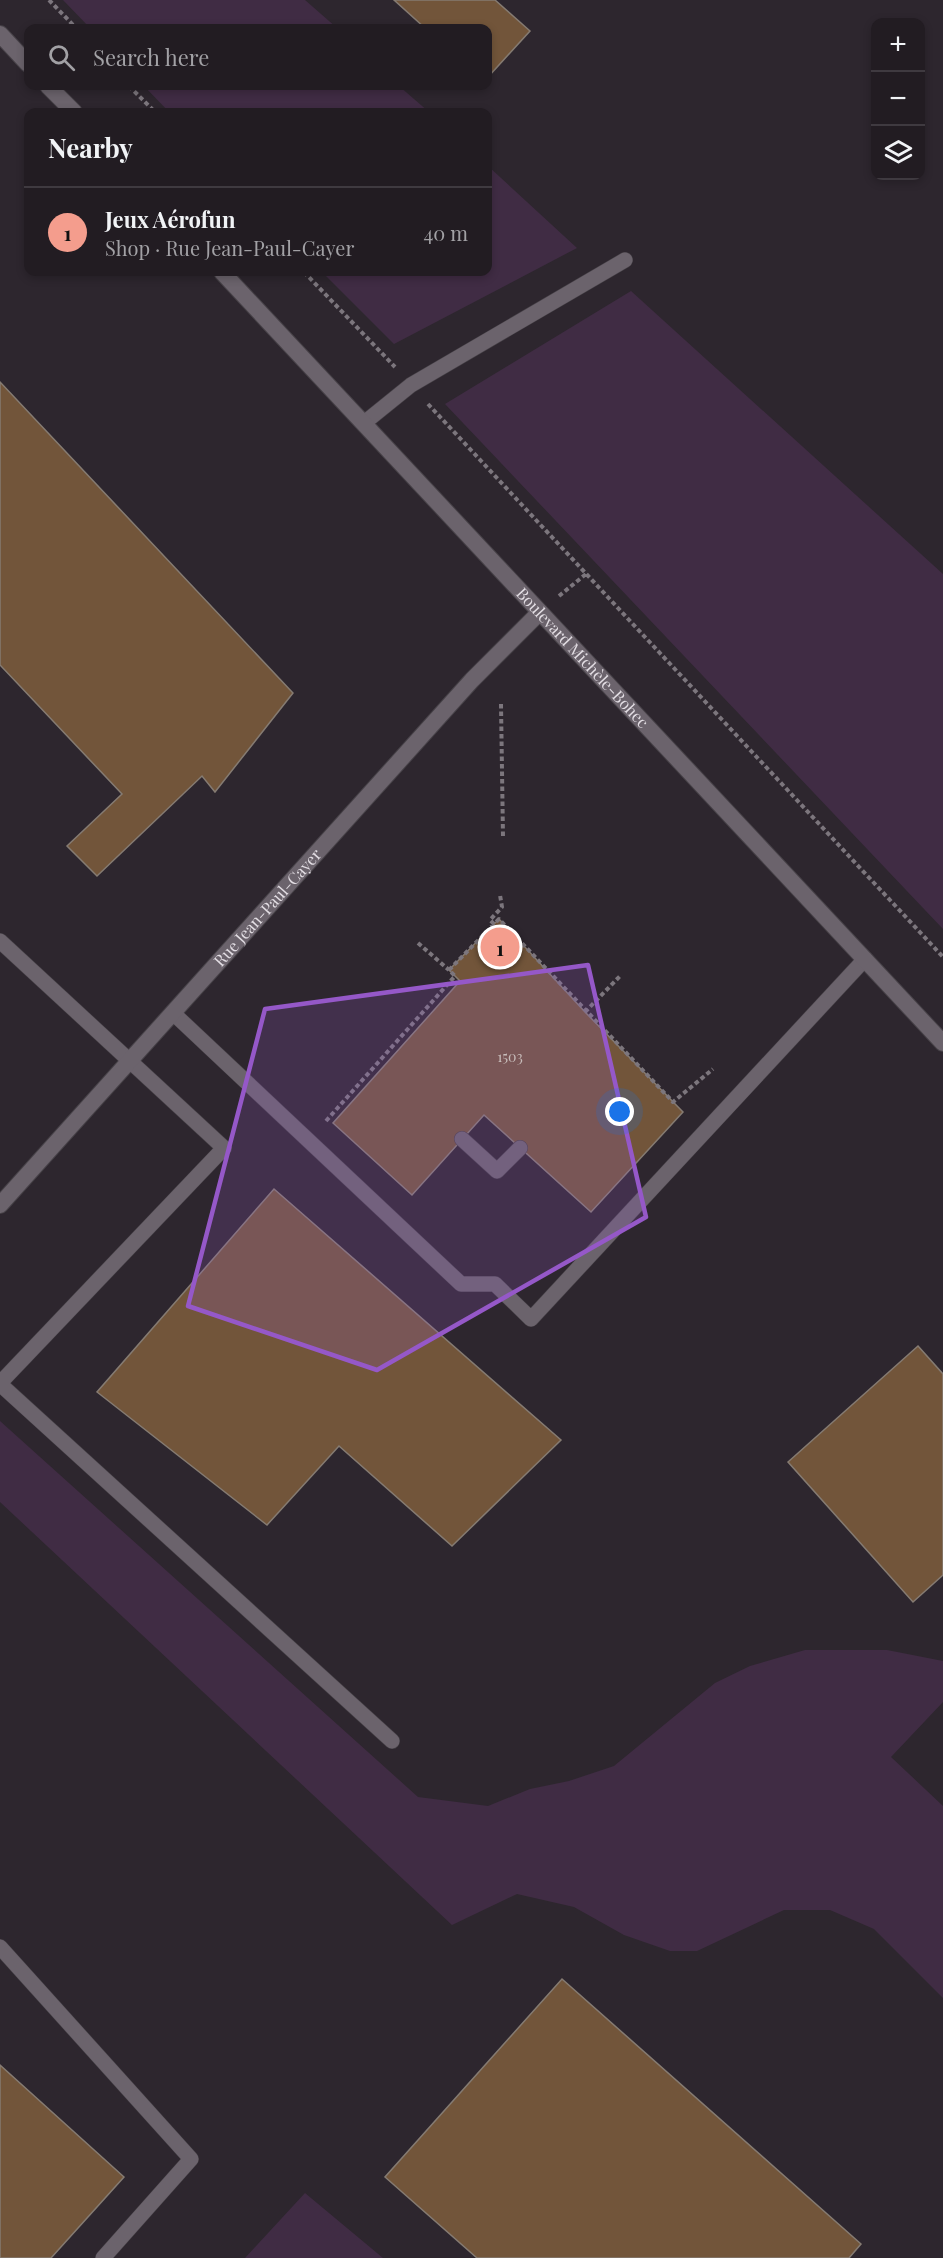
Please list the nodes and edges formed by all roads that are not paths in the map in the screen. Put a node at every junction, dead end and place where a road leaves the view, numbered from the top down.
1 (0, 34) edge
2 (24, 60) edge
3 (52, 90) edge
4 (70, 108) edge
5 (625, 260) dead end
6 (226, 276) edge
7 (363, 423) junction
8 (540, 612) junction
9 (0, 941) edge
10 (865, 959) junction
11 (173, 1013) junction
12 (943, 1043) edge
13 (129, 1062) junction
14 (462, 1139) dead end
15 (520, 1148) dead end
16 (0, 1205) edge
17 (0, 1384) edge
18 (392, 1741) dead end
19 (0, 1947) edge
20 (103, 2258) edge

1 - 2 street
3 - 4 street
5 - 7 lane
6 - 7 street, Boulevard Michèle-Bohec
7 - 8 street, Boulevard Michèle-Bohec
8 - 10 street, Boulevard Michèle-Bohec
8 - 11 street, Rue Jean-Paul-Cayer
9 - 13 lane
10 - 11 lane
10 - 12 street, Boulevard Michèle-Bohec
11 - 13 street, Rue Jean-Paul-Cayer
13 - 16 street, Rue Jean-Paul-Cayer
13 - 17 lane
14 - 15 lane
17 - 18 lane
19 - 20 lane

